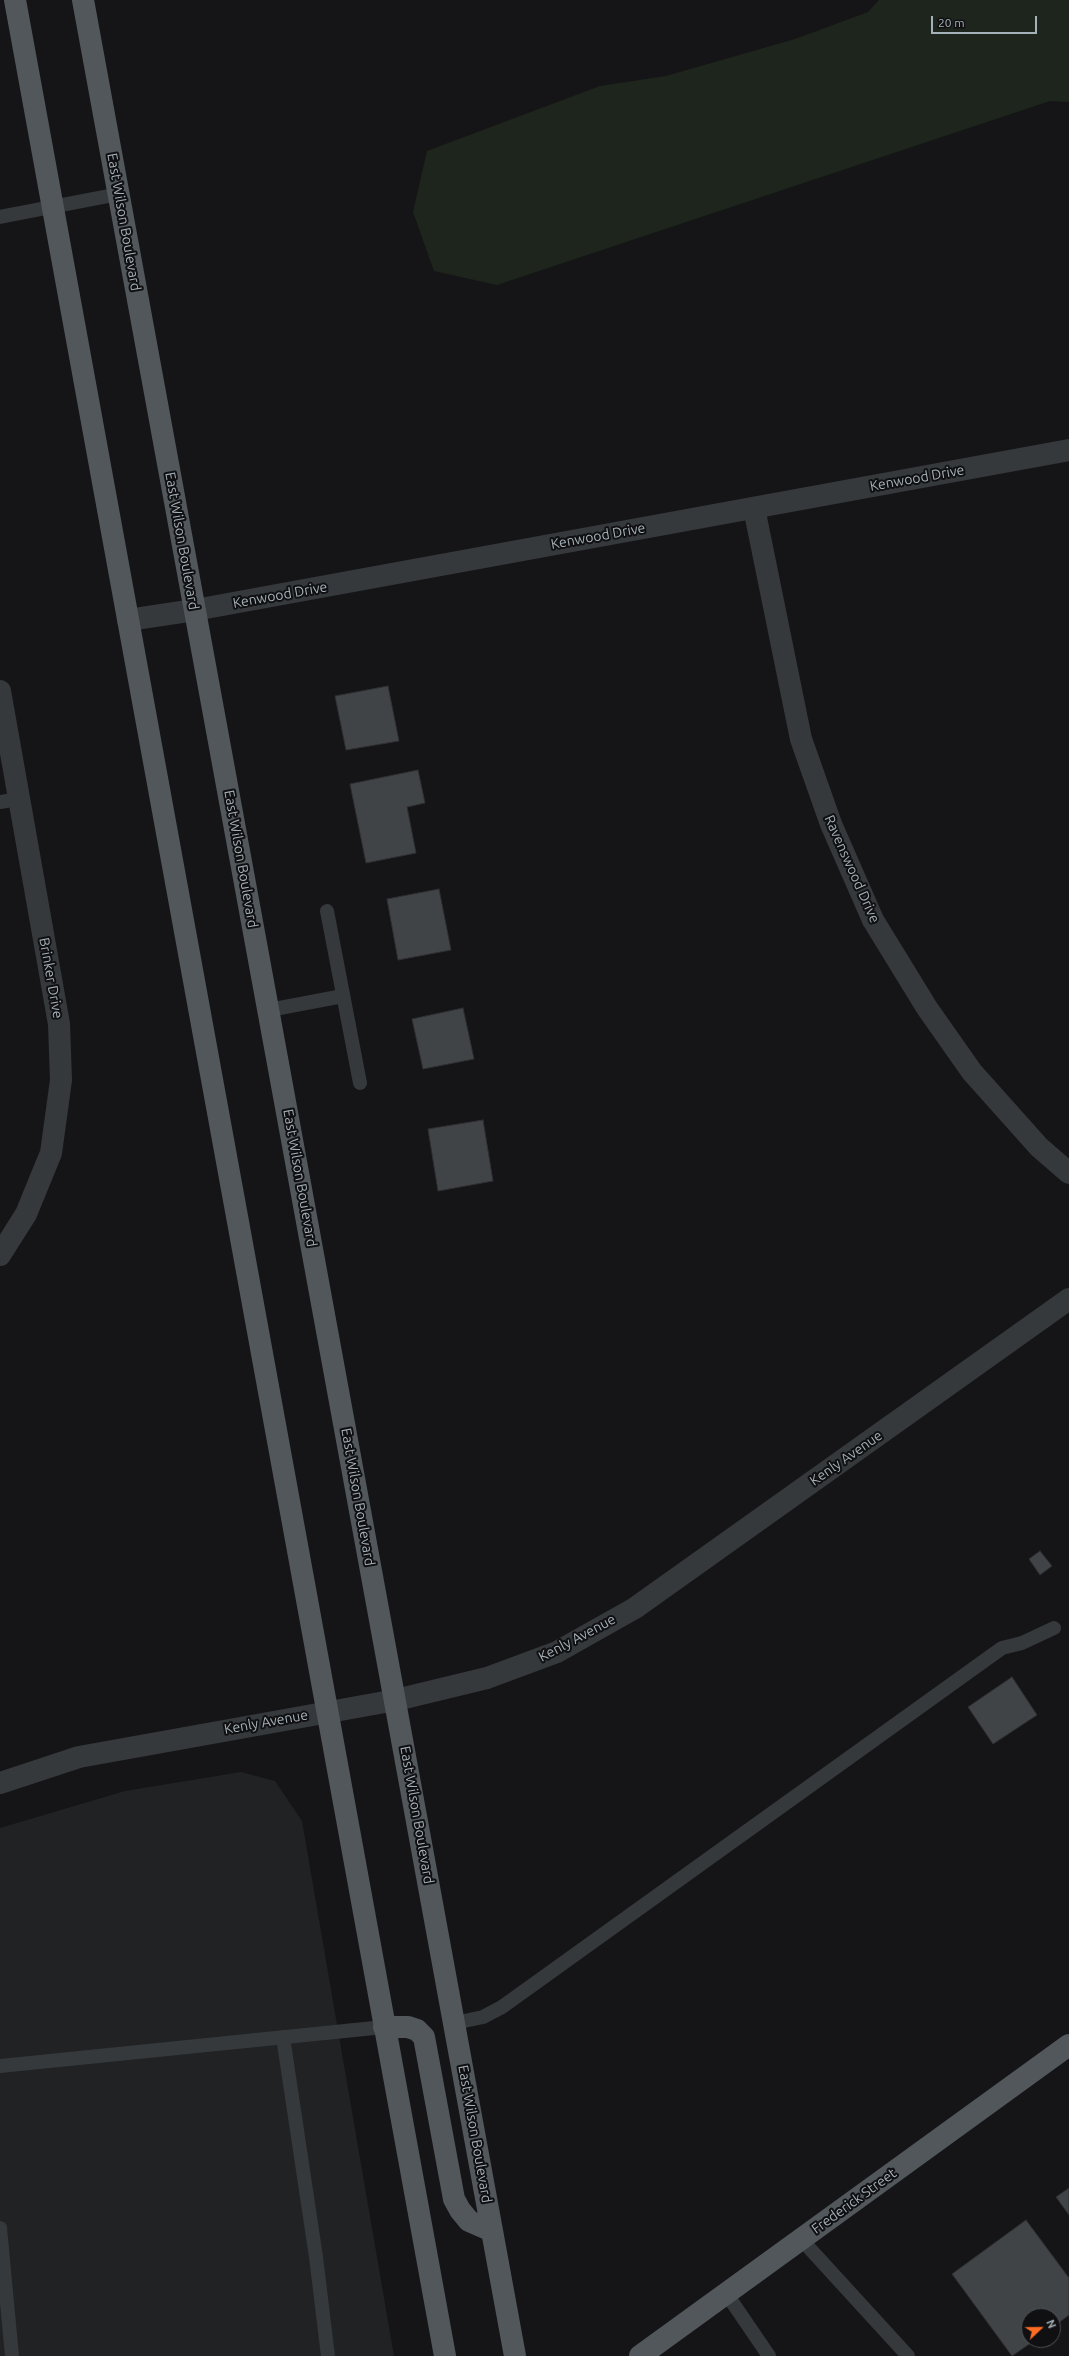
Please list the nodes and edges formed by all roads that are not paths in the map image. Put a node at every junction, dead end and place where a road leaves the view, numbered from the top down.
1 (15, 0) edge
2 (83, 0) edge
3 (119, 194) junction
4 (54, 207) junction
5 (0, 218) edge
6 (1069, 450) edge
7 (754, 508) junction
8 (195, 610) junction
9 (128, 620) junction
10 (0, 691) edge
11 (9, 801) edge
12 (327, 911) dead end
13 (343, 996) junction
14 (269, 1010) junction
15 (360, 1084) dead end
16 (1069, 1173) edge
17 (0, 1255) edge
18 (1069, 1299) edge
19 (1054, 1628) dead end
20 (396, 1700) junction
21 (326, 1711) junction
22 (0, 1783) edge
23 (455, 2023) junction
24 (384, 2027) junction
25 (283, 2037) junction
26 (1069, 2045) edge
27 (0, 2066) edge
28 (0, 2228) edge
29 (492, 2231) junction
30 (801, 2239) junction
31 (726, 2293) junction
32 (12, 2356) edge
33 (328, 2356) edge
34 (445, 2356) edge
35 (515, 2356) edge
36 (640, 2356) edge
37 (769, 2356) edge
38 (908, 2356) edge

1 - 4 main road
2 - 3 main road, East Wilson Boulevard
3 - 4 lane
3 - 8 main road, East Wilson Boulevard
4 - 5 lane
4 - 9 main road
6 - 7 street, Kenwood Drive
7 - 8 street, Kenwood Drive
7 - 16 street, Ravenswood Drive
8 - 9 street, Kenwood Drive
8 - 14 main road, East Wilson Boulevard
9 - 21 main road
10 - 11 street, Brinker Drive
11 - 17 street, Brinker Drive
12 - 13 lane
13 - 14 lane
13 - 15 lane
14 - 20 main road, East Wilson Boulevard
18 - 20 street, Kenly Avenue
19 - 23 lane
20 - 21 street, Kenly Avenue
20 - 23 main road, East Wilson Boulevard
21 - 22 street, Kenly Avenue
21 - 24 main road
23 - 29 main road, East Wilson Boulevard
24 - 25 lane
24 - 29 main road
24 - 34 main road
25 - 27 lane
25 - 33 lane
26 - 30 main road, Frederick Street
28 - 32 lane
29 - 35 main road, East Wilson Boulevard
30 - 31 main road, Frederick Street
30 - 38 lane
31 - 36 main road, Frederick Street
31 - 37 lane

